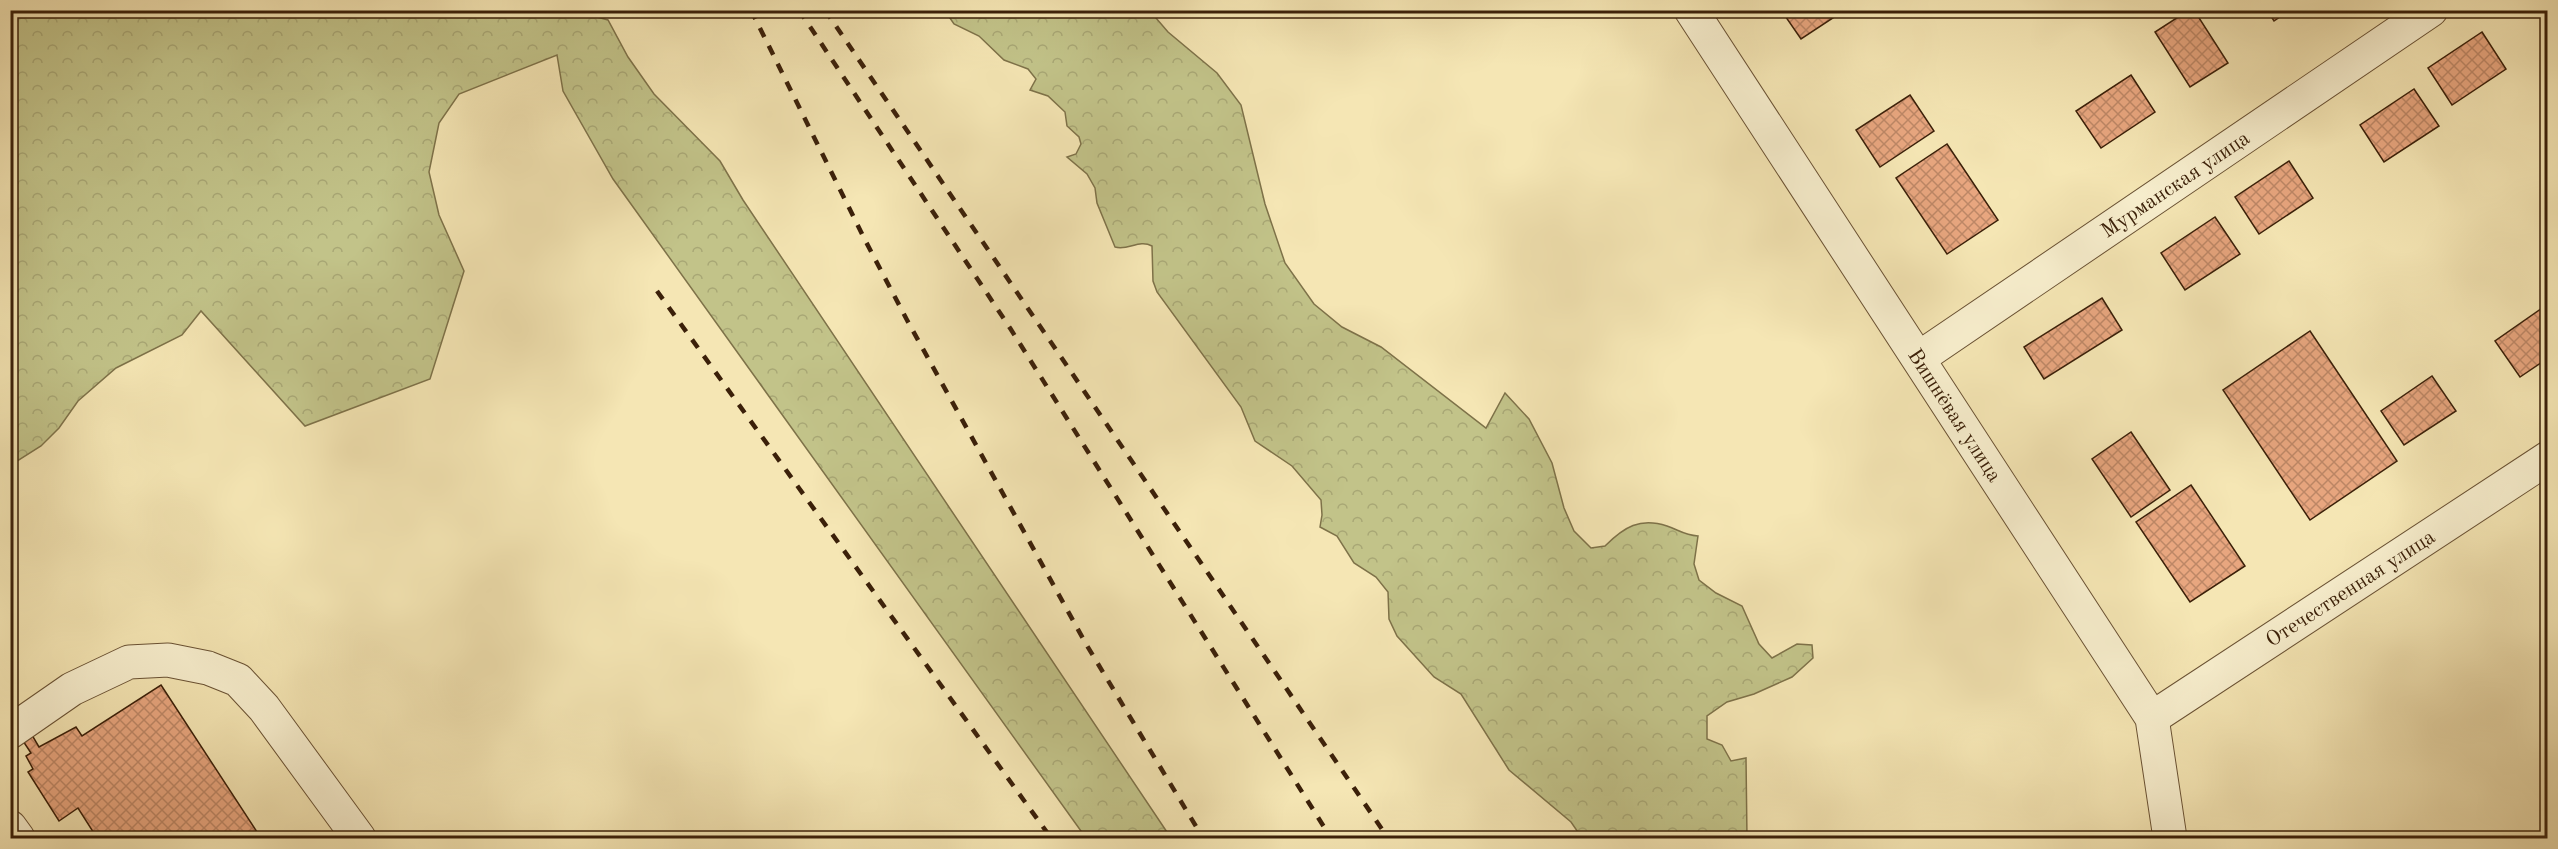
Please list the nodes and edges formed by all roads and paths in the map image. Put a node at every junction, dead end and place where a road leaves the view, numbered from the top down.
1 (1691, 10) edge
2 (2431, 10) edge
3 (1919, 358) junction
4 (2547, 458) edge
5 (2152, 718) junction
6 (10, 732) edge
7 (10, 827) edge
8 (18, 838) edge
9 (358, 838) edge
10 (2170, 838) edge

1 - 3 street, Вишнёвая улица
2 - 3 street, Мурманская улица
3 - 5 street, Вишнёвая улица
4 - 5 street, Отечественная улица
5 - 10 street, Вишнёвая улица
6 - 9 street
7 - 8 street

